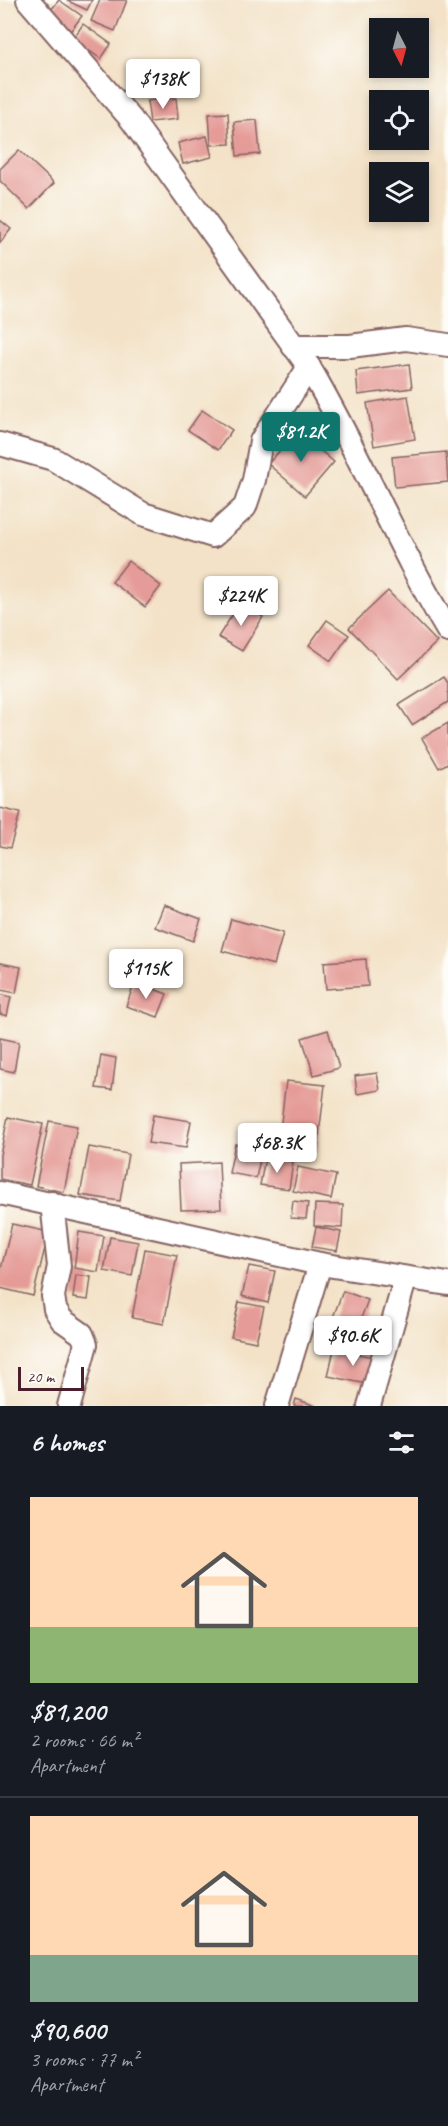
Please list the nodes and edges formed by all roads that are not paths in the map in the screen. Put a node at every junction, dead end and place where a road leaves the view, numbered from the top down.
1 (28, 0) edge
2 (448, 345) edge
3 (293, 346) junction
4 (309, 367) junction
5 (0, 444) edge
6 (445, 624) edge
7 (0, 1193) edge
8 (52, 1203) junction
9 (320, 1264) junction
10 (405, 1280) junction
11 (448, 1284) edge
12 (69, 1406) edge
13 (277, 1406) edge
14 (369, 1406) edge

1 - 3 street
2 - 3 street
3 - 4 street
4 - 5 street
4 - 6 street
7 - 8 street
8 - 9 street
8 - 12 street
9 - 10 street
9 - 13 street
10 - 11 street
10 - 14 street

